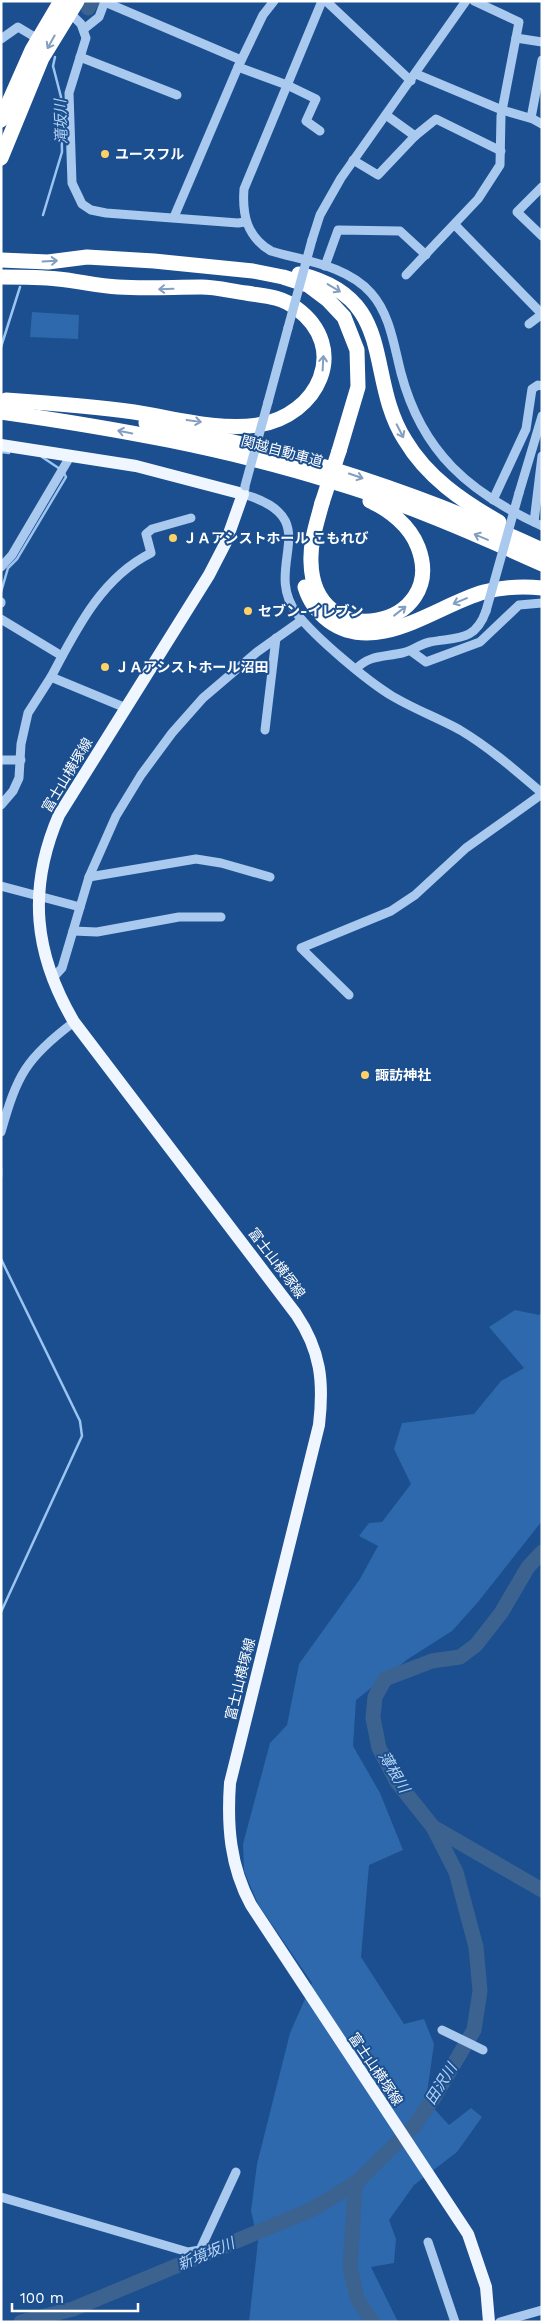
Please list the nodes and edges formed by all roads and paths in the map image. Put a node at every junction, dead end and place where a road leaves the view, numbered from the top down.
1 (105, 1) edge
2 (274, 1) edge
3 (322, 1) edge
4 (326, 1) edge
5 (466, 1) edge
6 (474, 1) edge
7 (65, 4) edge
8 (84, 29) junction
9 (516, 38) junction
10 (1, 39) edge
11 (38, 39) junction
12 (542, 42) edge
13 (80, 57) junction
14 (542, 60) edge
15 (239, 64) junction
16 (414, 77) junction
17 (287, 85) junction
18 (177, 95) dead end
19 (502, 110) junction
20 (386, 115) junction
21 (531, 118) junction
22 (542, 124) edge
23 (4, 126) edge
24 (320, 131) dead end
25 (415, 136) junction
26 (501, 152) junction
27 (1, 158) edge
28 (354, 160) junction
29 (542, 187) edge
30 (174, 217) junction
31 (245, 222) junction
32 (455, 225) junction
33 (542, 236) edge
34 (426, 255) junction
35 (2, 260) edge
36 (325, 266) junction
37 (253, 271) junction
38 (406, 275) dead end
39 (1, 277) edge
40 (202, 287) junction
41 (542, 314) edge
42 (529, 324) dead end
43 (542, 386) edge
44 (3, 404) edge
45 (542, 416) edge
46 (150, 437) junction
47 (1, 445) edge
48 (334, 450) junction
49 (72, 455) junction
50 (542, 456) edge
51 (244, 490) junction
52 (493, 500) junction
53 (318, 501) junction
54 (191, 518) dead end
55 (538, 524) edge
56 (542, 544) edge
57 (542, 550) edge
58 (542, 564) edge
59 (1, 567) edge
60 (542, 588) edge
61 (542, 603) edge
62 (1, 619) edge
63 (302, 620) junction
64 (276, 638) junction
65 (411, 650) junction
66 (62, 656) junction
67 (356, 669) junction
68 (50, 677) junction
69 (126, 708) junction
70 (265, 730) dead end
71 (1, 760) edge
72 (21, 760) junction
73 (542, 793) edge
74 (1, 805) edge
75 (270, 876) dead end
76 (89, 877) junction
77 (1, 886) edge
78 (38, 896) junction
79 (80, 907) junction
80 (220, 917) dead end
81 (73, 932) junction
82 (52, 979) junction
83 (349, 995) dead end
84 (74, 1022) junction
85 (5, 1107) edge
86 (1, 1132) edge
87 (442, 2030) dead end
88 (483, 2050) dead end
89 (236, 2172) dead end
90 (1, 2197) edge
91 (428, 2242) dead end
92 (542, 2310) edge
93 (455, 2322) edge
94 (489, 2322) edge
95 (500, 2322) edge

1 - 8 street
1 - 15 street
2 - 15 street
3 - 17 street
4 - 16 street
5 - 16 street
6 - 9 street
7 - 8 street
7 - 11 highway
7 -> 23 highway
8 - 13 street
9 - 12 street
9 - 19 street
10 - 11 street
11 - 23 highway
13 - 18 street
13 - 30 street
14 - 21 street
15 - 17 street
15 - 30 street
16 - 19 street
16 - 20 street
17 - 24 street
17 - 31 street
19 - 21 street
19 - 26 street
20 - 25 street
20 - 28 street
21 - 22 street
23 - 27 highway
25 - 26 street
25 - 28 street
26 - 32 street
28 - 51 street, bridge
29 - 33 street
30 - 31 street
31 - 36 street
32 - 34 street
32 - 41 street
34 - 36 street
34 - 38 street
35 -> 37 highway
36 - 52 street
37 - 48 highway
37 -> 56 highway
40 -> 39 highway
44 -> 40 highway
40 - 48 highway
41 - 42 street
43 - 52 street
46 -> 44 highway, 関越自動車道
44 -> 57 highway, 関越自動車道
45 - 65 street, bridge
53 -> 46 highway
58 -> 46 highway, 関越自動車道
47 - 49 main road
48 - 53 highway
49 - 51 main road
49 - 59 street
50 - 55 street
51 - 63 street
51 - 69 main road, 富士山横塚線
52 - 55 street
60 -> 53 highway
54 - 66 street
61 - 65 street
62 - 66 street
63 - 64 street
63 - 67 street
64 - 70 street
64 - 76 street
65 - 67 street
66 - 68 street
67 - 73 street
68 - 69 street
68 - 72 street
69 - 78 main road, 富士山横塚線
71 - 72 street
72 - 74 street
73 - 83 street
75 - 76 street
76 - 79 street
77 - 78 street
78 - 79 street
78 - 82 main road, 富士山横塚線
79 - 81 street
80 - 81 street
81 - 82 street
82 - 84 main road, 富士山横塚線
84 - 85 street
84 - 94 main road, 富士山横塚線
85 - 86 street
87 - 88 street
89 - 90 street
91 - 93 street
92 - 95 street

